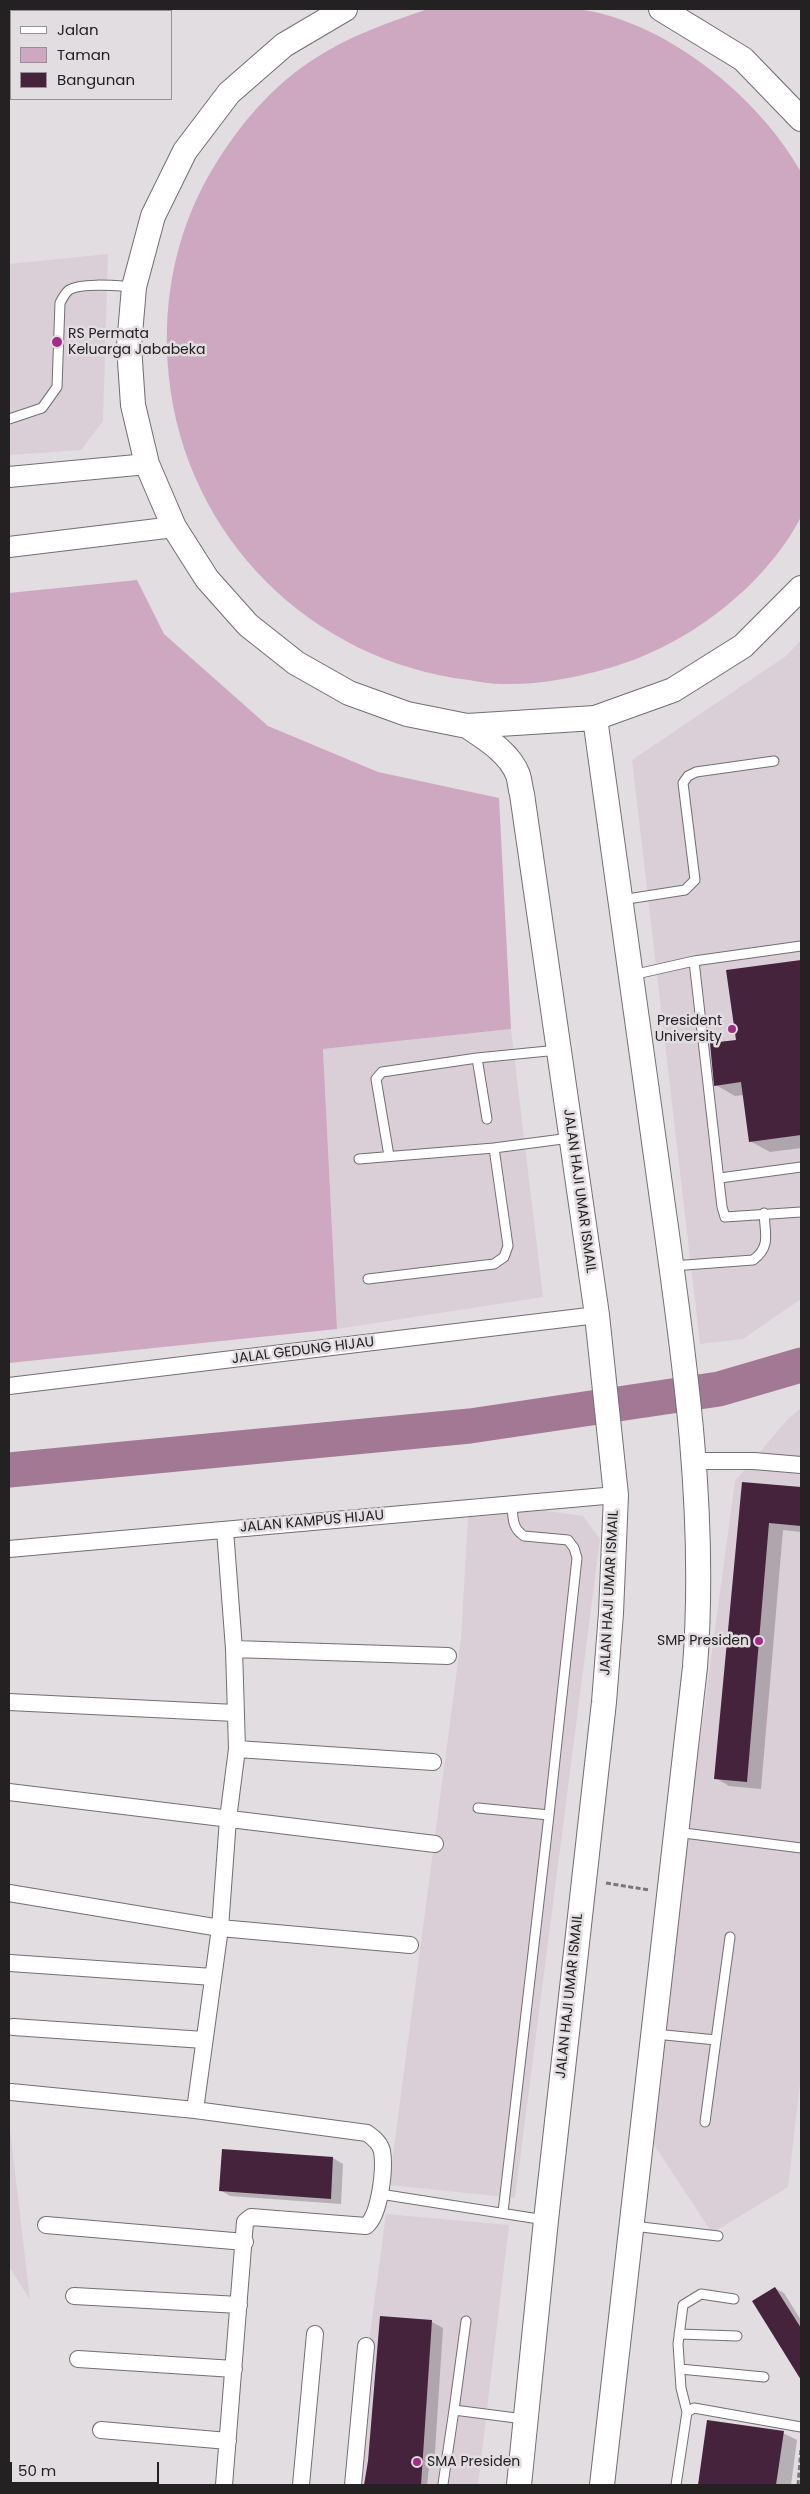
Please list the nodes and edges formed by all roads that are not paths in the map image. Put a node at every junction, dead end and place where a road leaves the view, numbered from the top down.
1 (345, 9) edge
2 (661, 9) edge
3 (801, 119) edge
4 (134, 286) junction
5 (9, 419) edge
6 (147, 464) junction
7 (9, 477) edge
8 (174, 528) junction
9 (9, 548) edge
10 (801, 588) edge
11 (595, 718) junction
12 (467, 726) junction
13 (774, 761) dead end
14 (620, 900) junction
15 (801, 946) edge
16 (694, 962) junction
17 (631, 976) junction
18 (559, 1050) junction
19 (476, 1058) junction
20 (487, 1119) dead end
21 (571, 1138) junction
22 (494, 1148) junction
23 (390, 1156) junction
24 (359, 1159) dead end
25 (801, 1167) edge
26 (720, 1178) junction
27 (801, 1212) edge
28 (764, 1214) junction
29 (671, 1266) junction
30 (368, 1279) dead end
31 (598, 1323) junction
32 (9, 1386) edge
33 (694, 1451) junction
34 (801, 1465) edge
35 (616, 1495) junction
36 (512, 1505) junction
37 (225, 1530) junction
38 (9, 1549) edge
39 (234, 1648) junction
40 (448, 1656) dead end
41 (9, 1702) edge
42 (235, 1713) junction
43 (237, 1749) junction
44 (433, 1762) dead end
45 (9, 1792) edge
46 (478, 1808) dead end
47 (549, 1815) junction
48 (228, 1819) junction
49 (676, 1832) junction
50 (435, 1844) dead end
51 (801, 1848) edge
52 (9, 1893) edge
53 (220, 1928) junction
54 (730, 1937) dead end
55 (410, 1945) dead end
56 (10, 1963) edge
57 (213, 1976) junction
58 (12, 2027) dead end
59 (653, 2033) junction
60 (204, 2040) junction
61 (716, 2040) junction
62 (11, 2092) dead end
63 (195, 2110) junction
64 (705, 2122) dead end
65 (380, 2194) junction
66 (503, 2212) junction
67 (546, 2220) junction
68 (46, 2225) dead end
69 (631, 2226) junction
70 (718, 2236) dead end
71 (245, 2242) junction
72 (74, 2296) dead end
73 (734, 2299) dead end
74 (239, 2305) junction
75 (466, 2320) dead end
76 (315, 2334) dead end
77 (679, 2334) junction
78 (737, 2336) dead end
79 (366, 2346) dead end
80 (78, 2359) dead end
81 (234, 2369) junction
82 (680, 2369) junction
83 (764, 2377) dead end
84 (454, 2410) junction
85 (686, 2412) junction
86 (526, 2419) junction
87 (801, 2427) edge
88 (101, 2430) dead end
89 (228, 2441) junction
90 (443, 2484) dead end
91 (224, 2485) edge
92 (301, 2485) edge
93 (353, 2485) edge
94 (519, 2485) edge
95 (602, 2485) edge
96 (676, 2485) edge

1 - 4 main road
2 - 3 main road
4 - 5 lane
4 - 6 main road
6 - 7 street
6 - 8 main road
8 - 9 street
8 - 12 main road
10 - 11 main road
11 - 12 main road
11 - 14 main road
12 - 18 main road, JALAN HAJI UMAR ISMAIL
13 - 14 lane
14 - 17 main road
15 - 16 lane
16 - 17 lane
16 - 26 lane
17 - 29 main road
18 - 19 lane
18 - 21 main road, JALAN HAJI UMAR ISMAIL
19 - 20 lane
19 - 23 lane
21 - 22 lane
21 - 31 main road, JALAN HAJI UMAR ISMAIL
22 - 23 lane
22 - 30 lane
23 - 24 lane
25 - 26 lane
26 - 28 lane
27 - 28 lane
28 - 29 lane
29 - 33 main road
31 - 32 street, JALAL GEDUNG HIJAU
31 - 35 main road, JALAN HAJI UMAR ISMAIL
33 - 34 street
33 - 49 main road
35 - 36 street, JALAN KAMPUS HIJAU
35 - 67 main road, JALAN HAJI UMAR ISMAIL
36 - 37 street, JALAN KAMPUS HIJAU
36 - 47 lane
37 - 38 street, JALAN KAMPUS HIJAU
37 - 39 street
39 - 40 street
39 - 42 street
41 - 42 street
42 - 43 street
43 - 44 street
43 - 48 street
45 - 48 street
46 - 47 lane
47 - 66 lane
48 - 50 street
48 - 53 street
49 - 51 lane
49 - 59 main road
52 - 53 street
53 - 55 street
53 - 57 street
54 - 61 lane
56 - 57 street
57 - 60 street
58 - 60 street
59 - 61 lane
59 - 69 main road
60 - 63 street
61 - 64 lane
62 - 63 street
63 - 65 street
65 - 66 lane
65 - 71 street
66 - 67 lane
67 - 86 main road, JALAN HAJI UMAR ISMAIL
68 - 71 street
69 - 70 lane
69 - 95 main road
71 - 74 street
72 - 74 street
73 - 77 lane
74 - 81 street
75 - 84 lane
76 - 92 street
77 - 78 lane
77 - 82 lane
79 - 93 street
80 - 81 street
81 - 89 street
82 - 83 lane
82 - 85 lane
84 - 86 lane
84 - 90 lane
85 - 87 lane
85 - 96 lane
86 - 94 main road, JALAN HAJI UMAR ISMAIL
88 - 89 street
89 - 91 street

